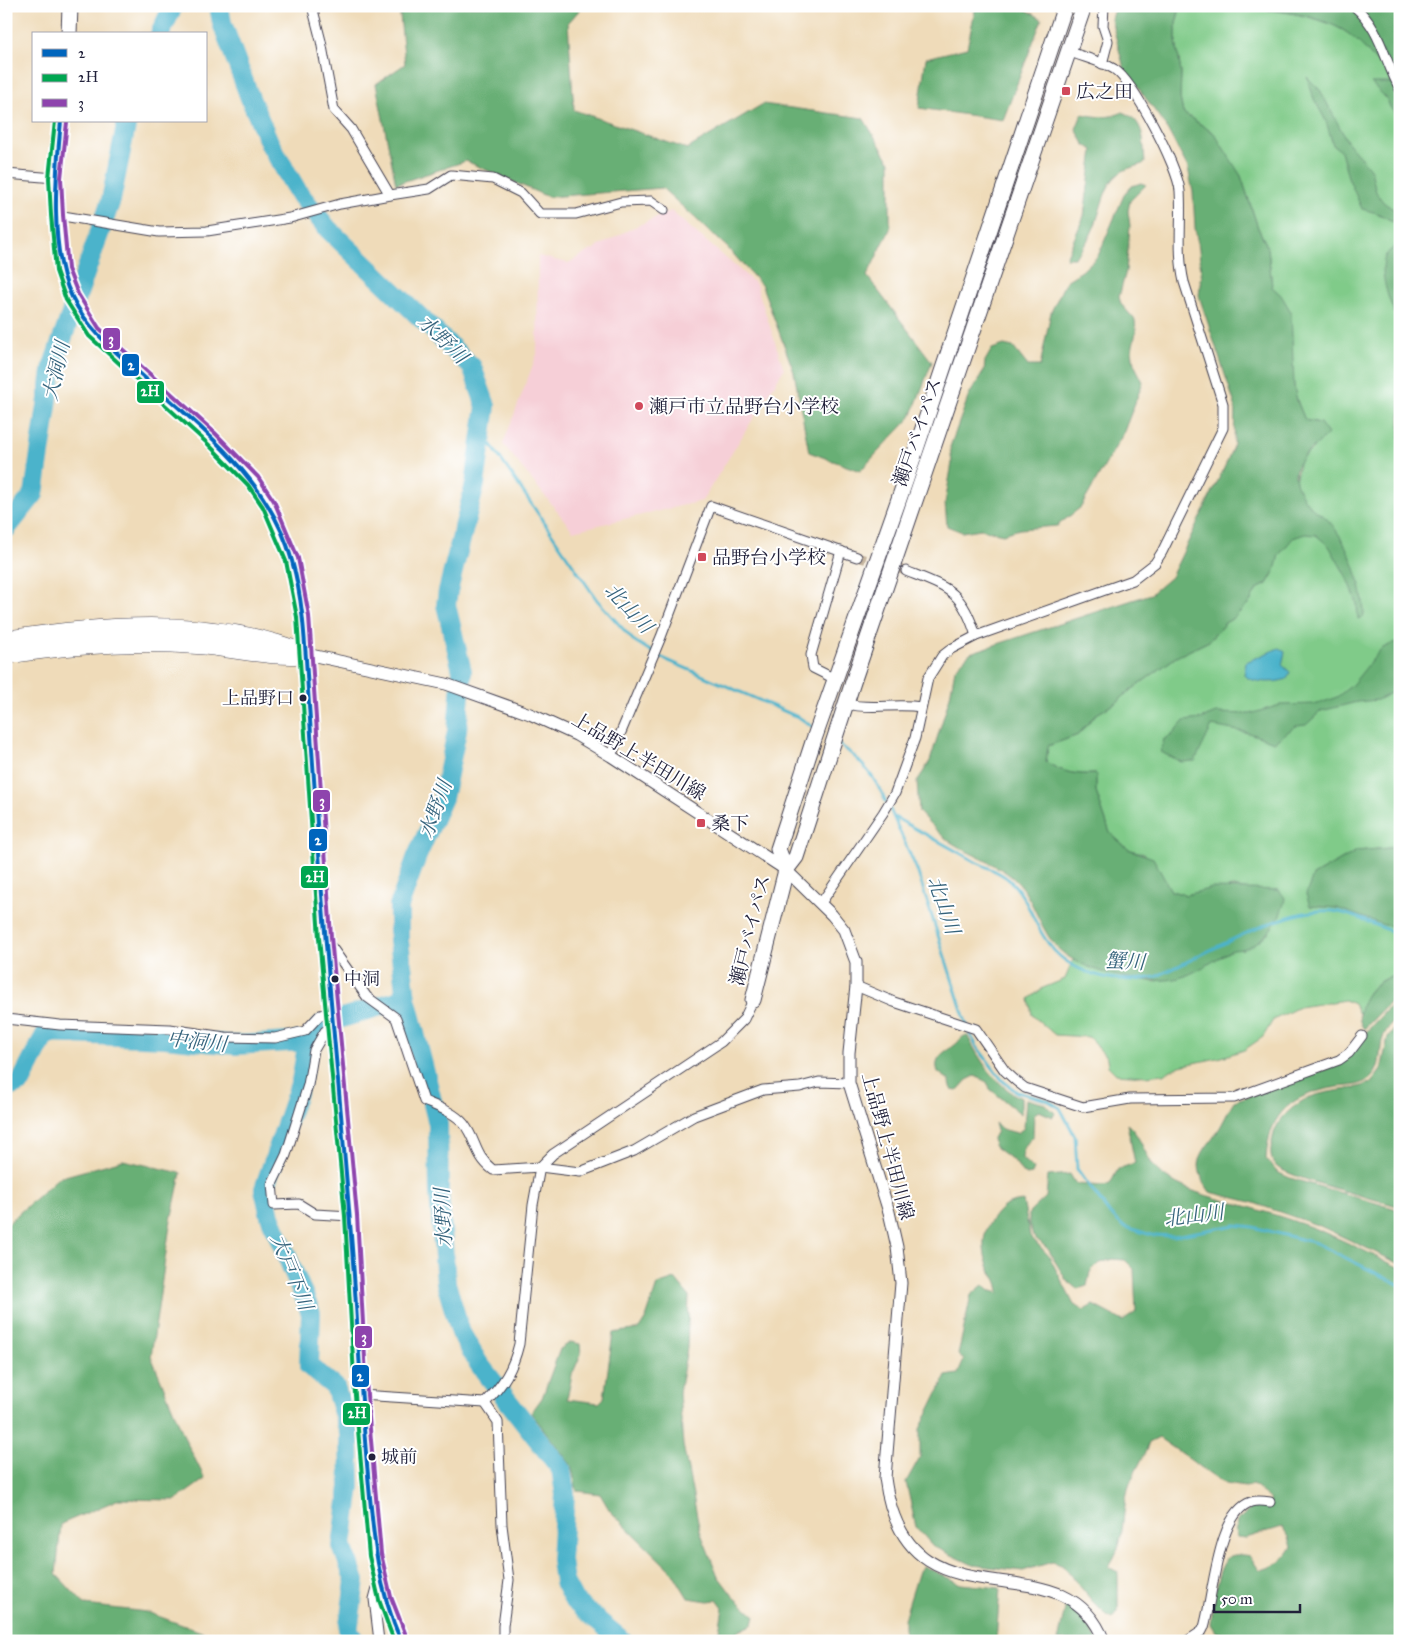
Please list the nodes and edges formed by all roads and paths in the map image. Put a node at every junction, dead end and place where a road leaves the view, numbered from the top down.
1 (70, 6) edge
2 (312, 6) edge
3 (1064, 6) edge
4 (1084, 6) edge
5 (1104, 6) edge
6 (1354, 6) edge
7 (69, 32) edge
8 (1068, 51) junction
9 (1102, 64) junction
10 (1400, 89) edge
11 (61, 122) edge
12 (6, 174) edge
13 (55, 178) junction
14 (390, 195) junction
15 (664, 210) dead end
16 (56, 215) junction
17 (841, 551) junction
18 (857, 556) tunnel mouth
19 (906, 571) tunnel mouth
20 (976, 636) junction
21 (6, 640) edge
22 (306, 654) junction
23 (6, 656) edge
24 (835, 679) junction
25 (846, 704) junction
26 (921, 707) junction
27 (611, 756) junction
28 (786, 870) junction
29 (820, 903) junction
30 (325, 938) junction
31 (856, 986) junction
32 (753, 1000) joint
33 (331, 1012) junction
34 (6, 1020) edge
35 (332, 1029) junction
36 (1362, 1036) dead end
37 (849, 1083) junction
38 (540, 1167) junction
39 (351, 1216) junction
40 (361, 1395) junction
41 (486, 1402) junction
42 (1270, 1502) dead end
43 (379, 1579) junction
44 (379, 1641) edge
45 (401, 1641) edge
46 (503, 1641) edge
47 (1104, 1641) edge
48 (1187, 1641) edge

1 - 7 highway
2 - 14 street
3 - 24 highway, 瀬戸バイパス
4 - 8 highway, 瀬戸バイパス
5 - 9 street
6 - 10 street
8 - 9 street
8 - 25 highway, 瀬戸バイパス
9 - 20 street
11 - 13 highway
12 - 13 street
13 - 16 highway
14 - 15 street
14 - 16 street
16 - 22 highway
17 - 18 street
17 - 24 street
17 - 27 street
19 - 20 street
20 - 26 street
21 - 22 highway
22 - 23 highway
22 - 27 street, 上品野上半田川線
22 - 30 highway
24 - 28 highway, 瀬戸バイパス
25 - 26 street
25 - 28 highway, 瀬戸バイパス
26 - 29 street
27 - 28 street, 上品野上半田川線
28 - 29 street, 上品野上半田川線
28 - 32 highway, 瀬戸バイパス
29 - 31 street, 上品野上半田川線
30 - 33 highway
30 - 38 street
31 - 36 street
31 - 37 street, 上品野上半田川線
32 - 38 street
33 - 34 street
33 - 35 highway
35 - 39 highway
35 - 39 street
37 - 38 street
37 - 47 street, 上品野上半田川線
38 - 41 street
39 - 40 highway
40 - 41 street
40 - 43 highway
41 - 46 street
42 - 48 street
43 - 44 street
43 - 45 highway

